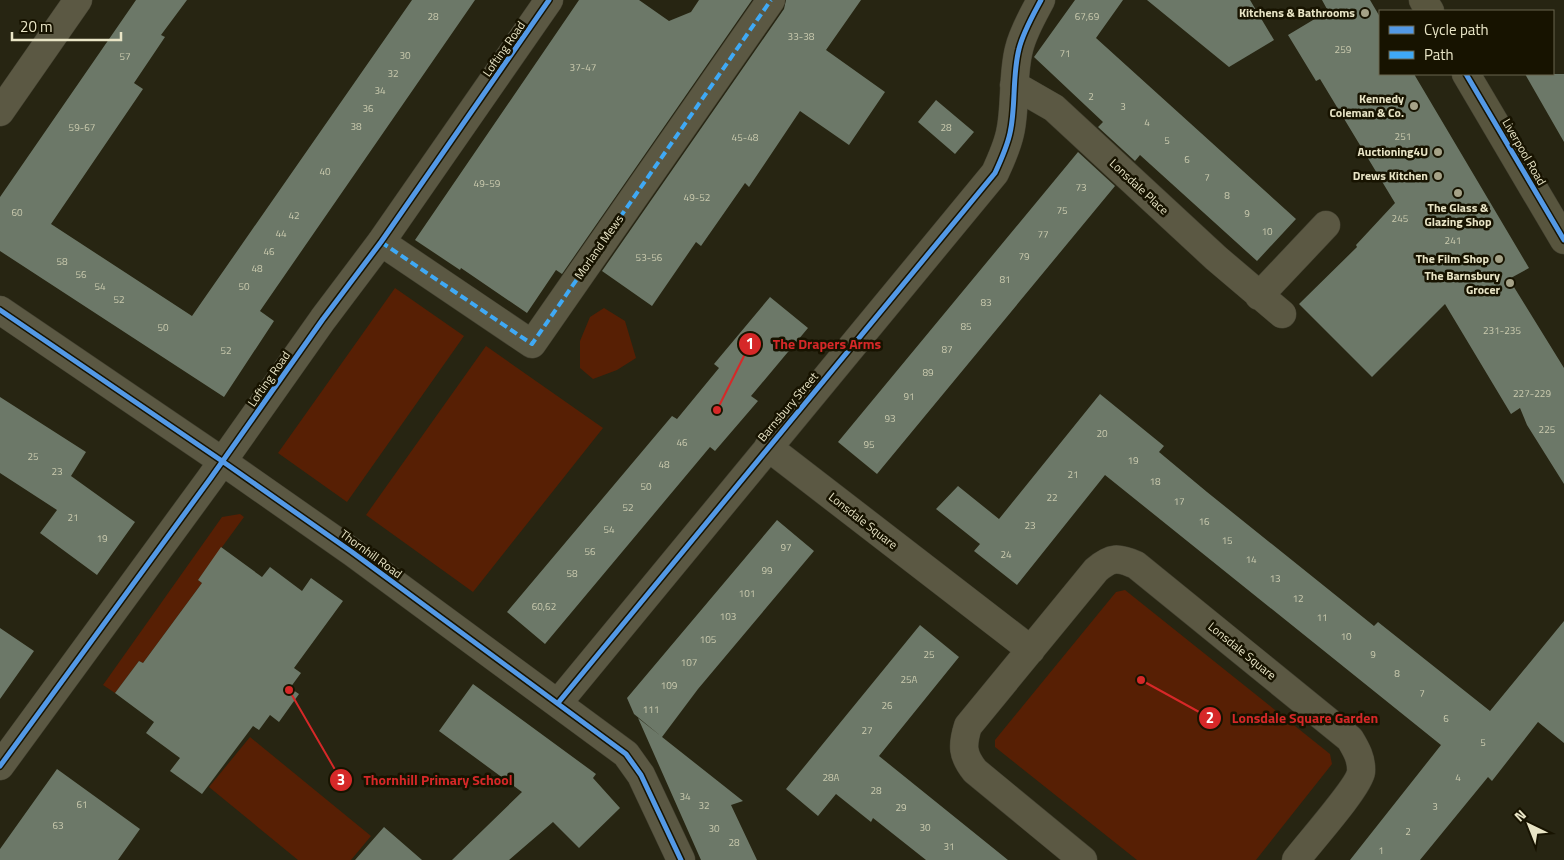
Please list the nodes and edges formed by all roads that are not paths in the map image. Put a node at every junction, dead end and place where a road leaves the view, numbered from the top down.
1 (78, 0) edge
2 (549, 0) edge
3 (770, 0) edge
4 (1041, 0) edge
5 (1467, 75) edge
6 (1014, 85) junction
7 (0, 112) edge
8 (1326, 225) dead end
9 (1564, 240) edge
10 (381, 242) junction
11 (1259, 296) junction
12 (0, 310) edge
13 (1282, 314) dead end
14 (768, 447) junction
15 (222, 461) junction
16 (1031, 650) junction
17 (558, 703) junction
18 (0, 766) edge
19 (681, 860) edge
20 (1083, 860) edge
21 (1296, 860) edge

1 - 7 street
2 - 10 street, Lofting Road
3 - 10 street, Morland Mews
4 - 6 street, Barnsbury Street
5 - 9 main road, Liverpool Road
6 - 11 street, Lonsdale Place
6 - 14 street, Barnsbury Street
8 - 11 street
10 - 15 street, Lofting Road
11 - 13 street, Lonsdale Place
12 - 15 street, Thornhill Road
14 - 16 street, Lonsdale Square
14 - 17 street, Barnsbury Street
15 - 17 street, Thornhill Road
15 - 18 street, Lofting Road
16 - 20 street, Lonsdale Square
16 - 21 street, Lonsdale Square
17 - 19 street, Thornhill Road

